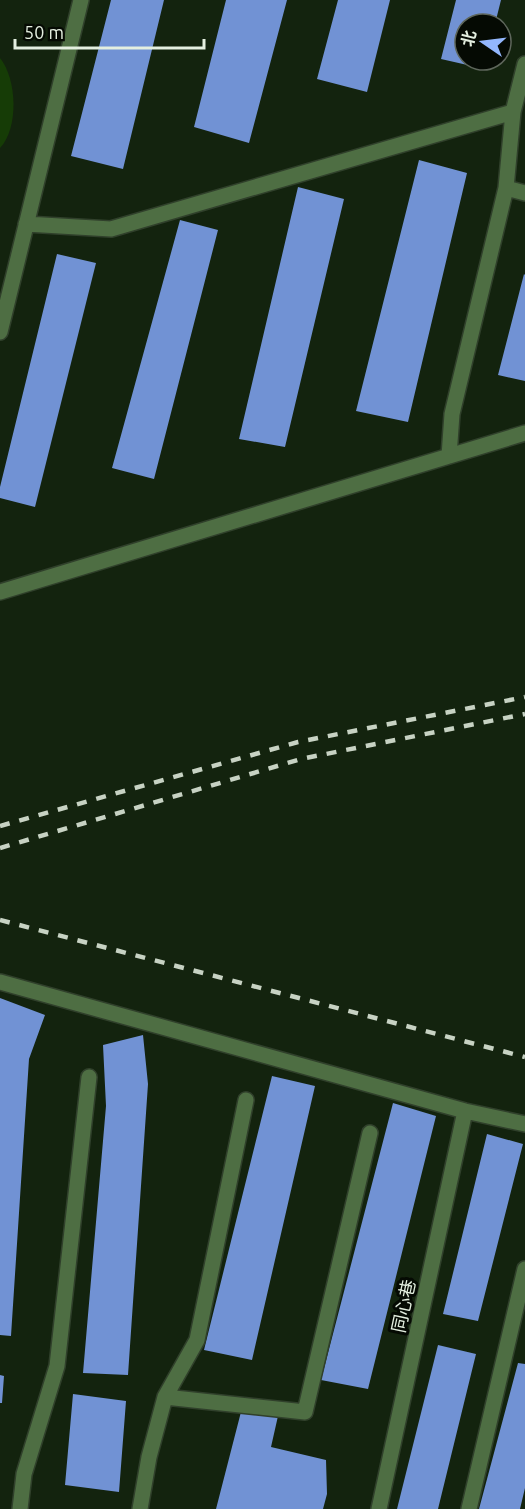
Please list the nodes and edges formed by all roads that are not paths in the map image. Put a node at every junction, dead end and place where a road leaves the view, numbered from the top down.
1 (81, 0) edge
2 (525, 64) edge
3 (513, 112) junction
4 (506, 188) junction
5 (525, 193) edge
6 (26, 225) junction
7 (0, 332) edge
8 (525, 433) edge
9 (449, 456) junction
10 (0, 592) edge
11 (0, 982) edge
12 (89, 1077) dead end
13 (246, 1100) dead end
14 (465, 1111) junction
15 (525, 1124) edge
16 (370, 1133) dead end
17 (525, 1269) edge
18 (165, 1397) junction
19 (20, 1509) edge
20 (140, 1509) edge
21 (379, 1509) edge
22 (469, 1509) edge

1 - 6 street
2 - 3 street
3 - 4 street
3 - 6 street
4 - 5 street
4 - 9 street
6 - 7 street
8 - 9 street
9 - 10 street
11 - 14 street
12 - 19 street
13 - 18 street
14 - 15 street
14 - 21 street, 同心巷
16 - 18 street
17 - 22 street
18 - 20 street

